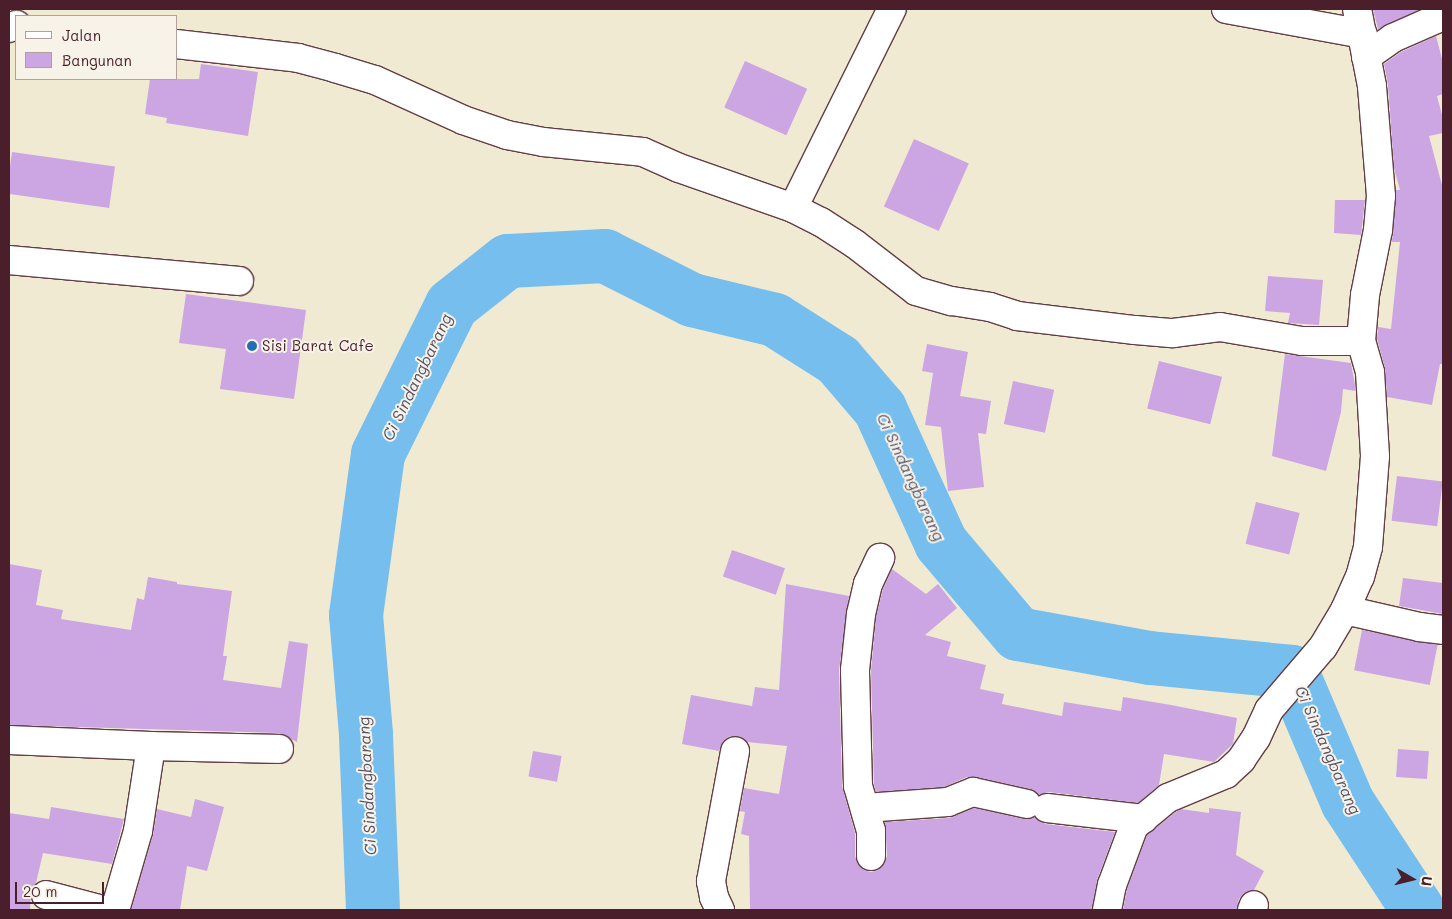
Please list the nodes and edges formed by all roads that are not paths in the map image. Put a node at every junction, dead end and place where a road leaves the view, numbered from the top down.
1 (892, 9) edge
2 (1226, 9) edge
3 (1443, 16) edge
4 (1362, 33) edge
5 (178, 44) edge
6 (793, 208) junction
7 (9, 260) edge
8 (239, 281) dead end
9 (1361, 341) junction
10 (880, 558) dead end
11 (1345, 610) junction
12 (1443, 630) edge
13 (9, 740) edge
14 (151, 746) junction
15 (279, 749) dead end
16 (735, 751) dead end
17 (864, 808) junction
18 (1143, 819) junction
19 (871, 856) dead end
20 (46, 895) dead end
21 (103, 910) edge
22 (116, 910) edge
23 (720, 910) edge
24 (1107, 910) edge

1 - 6 street
2 - 4 street
3 - 4 street
4 - 9 street
5 - 6 street
6 - 9 street
7 - 8 street
9 - 11 street
10 - 17 street
11 - 12 street
11 - 18 street
13 - 14 street
14 - 15 street
14 - 22 street
16 - 23 street
17 - 18 street
17 - 19 street
18 - 24 street
20 - 21 street

